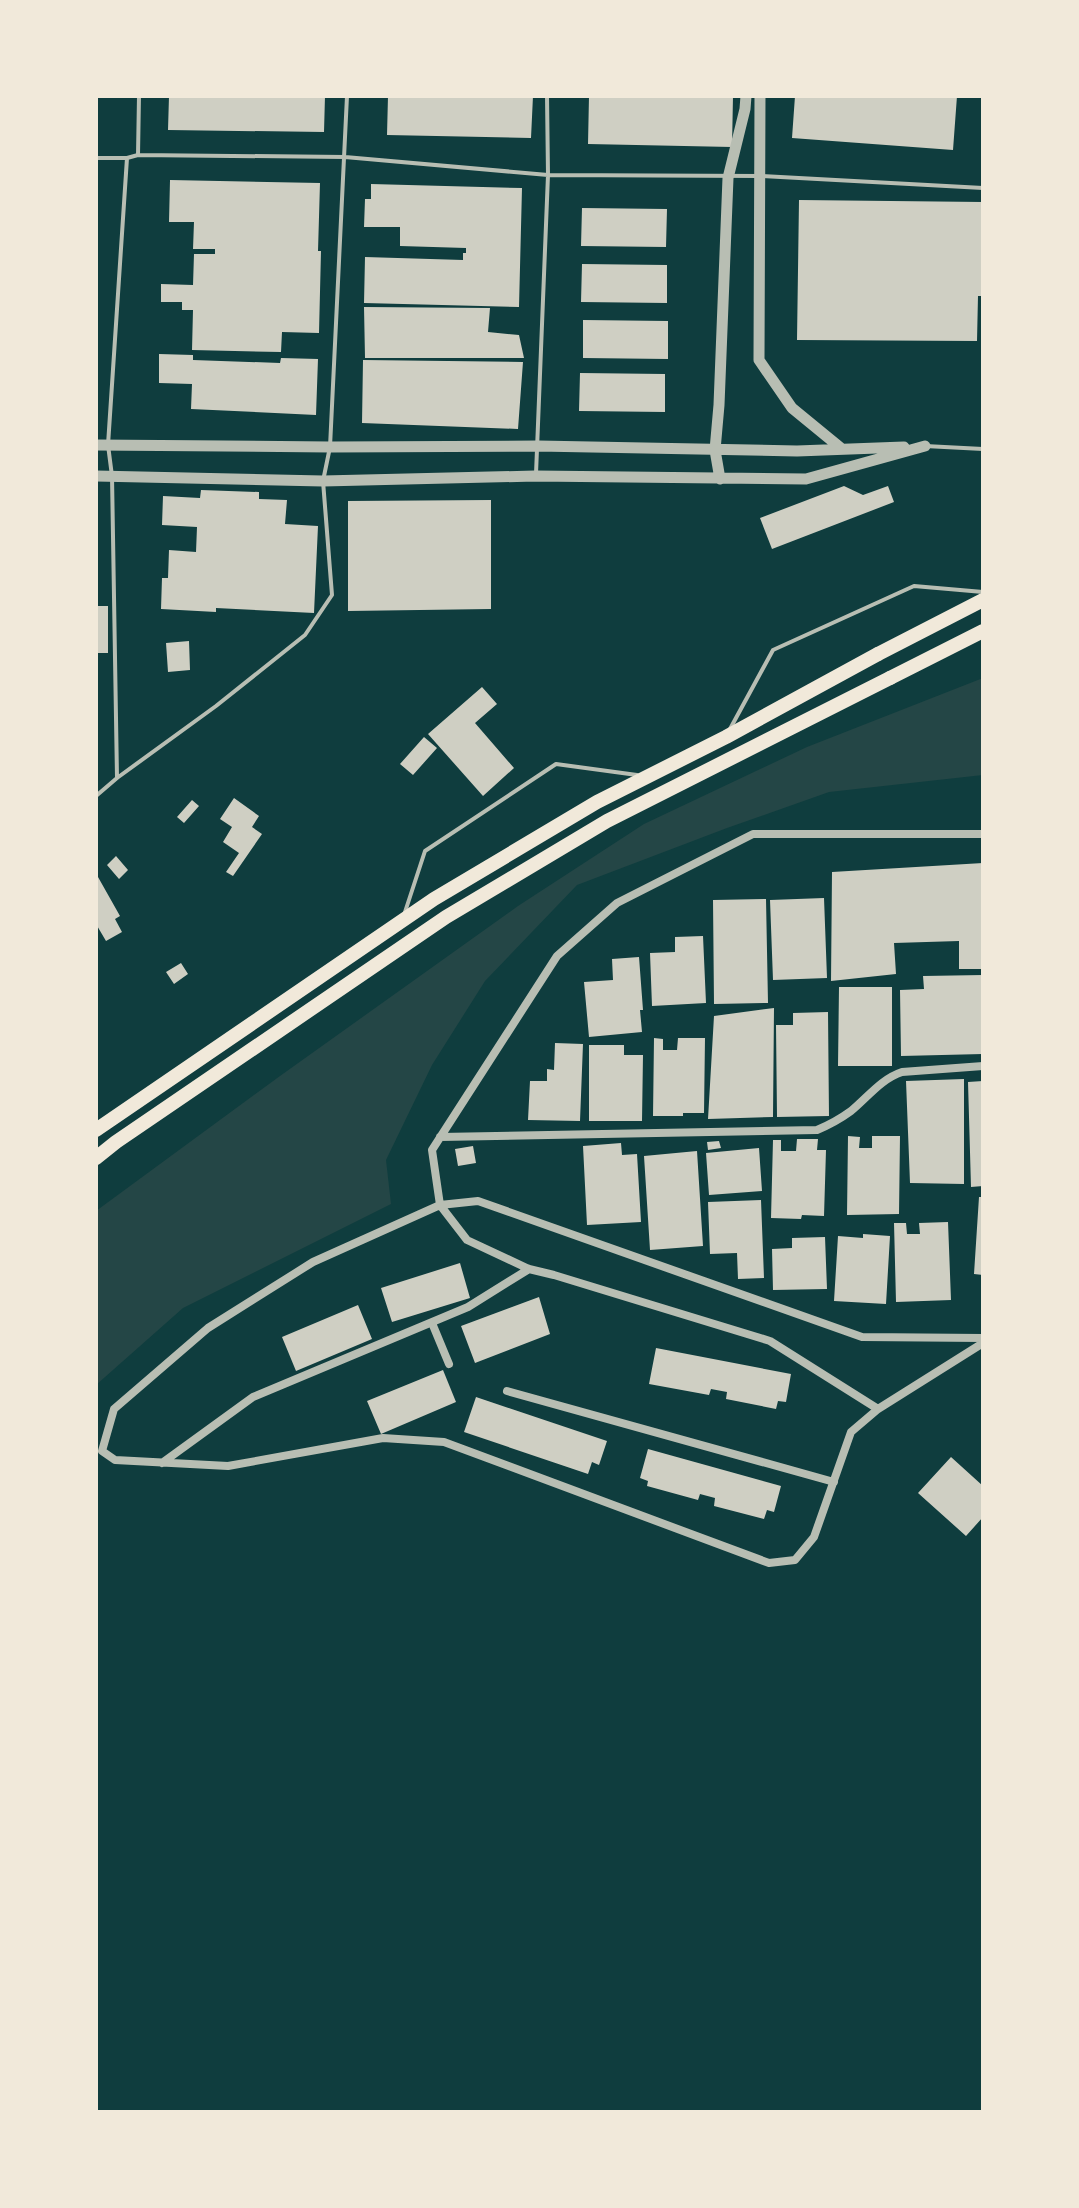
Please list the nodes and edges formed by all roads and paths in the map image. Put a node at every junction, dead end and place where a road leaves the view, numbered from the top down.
1 (139, 96) edge
2 (347, 96) edge
3 (547, 96) edge
4 (746, 96) edge
5 (760, 96) edge
6 (138, 155) junction
7 (345, 157) junction
8 (96, 158) edge
9 (127, 158) junction
10 (548, 175) junction
11 (760, 176) junction
12 (728, 178) junction
13 (983, 188) edge
14 (102, 445) edge
15 (538, 446) junction
16 (925, 446) junction
17 (330, 447) junction
18 (842, 449) junction
19 (983, 449) edge
20 (715, 450) junction
21 (96, 476) edge
22 (112, 476) junction
23 (535, 476) junction
24 (720, 479) junction
25 (323, 481) junction
26 (983, 592) edge
27 (983, 600) edge
28 (983, 631) edge
29 (726, 737) junction
30 (647, 776) junction
31 (117, 778) junction
32 (96, 796) edge
33 (983, 834) edge
34 (402, 921) junction
35 (983, 1066) edge
36 (96, 1130) edge
37 (440, 1137) junction
38 (96, 1158) edge
39 (440, 1205) junction
40 (529, 1269) junction
41 (432, 1323) junction
42 (983, 1341) edge
43 (449, 1364) dead end
44 (507, 1391) dead end
45 (878, 1409) junction
46 (162, 1463) junction
47 (834, 1482) junction

1 - 6 lane
2 - 7 lane
3 - 10 lane
4 - 12 street
5 - 11 street
6 - 7 lane
6 - 9 lane
7 - 10 lane
7 - 17 lane
8 - 9 lane
9 - 14 lane
10 - 12 lane
10 - 15 lane
11 - 12 lane
11 - 13 lane
11 - 18 street
12 - 20 street
14 - 17 street
14 - 22 lane
15 - 17 street
15 - 20 street
15 - 23 lane
16 - 18 street
16 - 19 lane
16 - 24 street
17 - 25 lane
18 - 20 street
20 - 24 street
21 - 22 street
22 - 25 street
22 - 31 lane
23 - 24 street
23 - 25 street
25 - 31 lane
26 - 29 lane
27 - 29 main road
28 - 38 main road
29 - 30 main road
30 - 34 main road
30 - 34 lane
31 - 32 lane
33 - 37 street
34 - 36 main road
35 - 37 street
37 - 39 street
39 - 40 street
39 - 42 street
39 - 46 street
40 - 41 street
40 - 45 street
41 - 43 street
41 - 46 street
42 - 45 street
44 - 47 street
45 - 47 street
46 - 47 street

